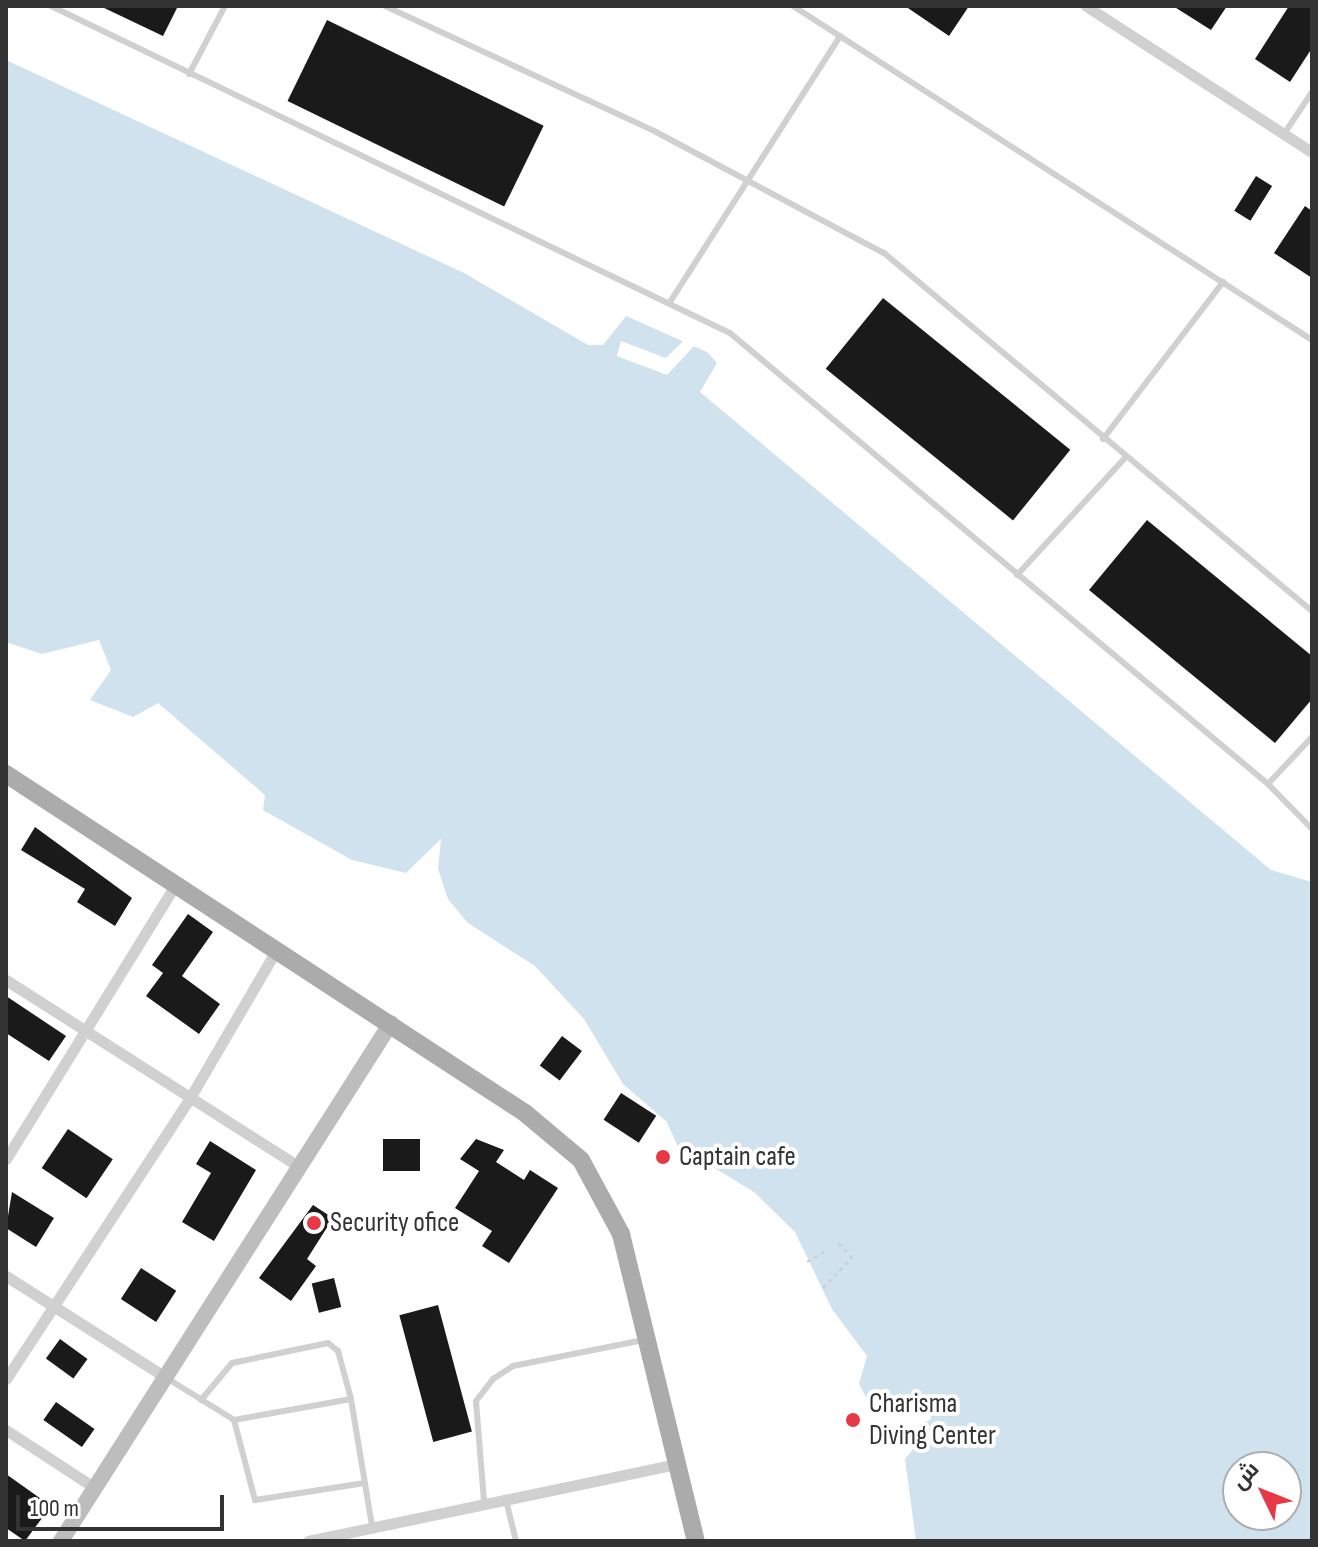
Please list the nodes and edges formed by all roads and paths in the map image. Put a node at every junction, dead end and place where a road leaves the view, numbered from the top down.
1 (51, 6) edge
2 (225, 6) edge
3 (385, 6) edge
4 (793, 6) edge
5 (1086, 6) edge
6 (840, 36) junction
7 (189, 74) junction
8 (1312, 92) edge
9 (1284, 134) junction
10 (1312, 152) edge
11 (745, 178) junction
12 (1223, 282) junction
13 (670, 302) junction
14 (1312, 340) edge
15 (1103, 439) junction
16 (1125, 458) junction
17 (1017, 575) junction
18 (1312, 611) edge
19 (1312, 737) edge
20 (6, 774) edge
21 (1268, 784) junction
22 (1312, 829) edge
23 (176, 884) junction
24 (277, 949) junction
25 (6, 980) edge
26 (391, 1023) junction
27 (88, 1033) junction
28 (191, 1096) junction
29 (6, 1159) edge
30 (300, 1167) junction
31 (838, 1243) dead end
32 (825, 1251) dead end
33 (807, 1262) dead end
34 (6, 1276) edge
35 (823, 1288) dead end
36 (56, 1308) junction
37 (648, 1339) junction
38 (165, 1377) junction
39 (6, 1379) edge
40 (351, 1399) junction
41 (201, 1400) junction
42 (234, 1420) junction
43 (6, 1430) edge
44 (677, 1464) junction
45 (365, 1483) junction
46 (95, 1488) junction
47 (505, 1496) junction
48 (484, 1501) junction
49 (372, 1526) junction
50 (61, 1541) edge
51 (308, 1541) edge
52 (516, 1541) edge
53 (696, 1541) edge

1 - 7 lane
2 - 7 lane
3 - 11 lane
4 - 6 lane
5 - 9 street
6 - 11 lane
6 - 12 lane
7 - 13 lane
8 - 9 lane
9 - 10 street
11 - 13 lane
11 - 15 lane
12 - 14 lane
12 - 15 lane
13 - 17 lane
15 - 16 lane
16 - 17 lane
16 - 18 lane
17 - 21 lane
19 - 21 lane
20 - 23 main road
21 - 22 lane
23 - 24 main road
23 - 27 street
24 - 26 main road
24 - 28 street
25 - 27 street
26 - 30 street
26 - 37 main road
27 - 28 street
27 - 29 street
28 - 30 street
28 - 36 street
30 - 38 street
31 - 35 path
32 - 33 path
34 - 36 street
36 - 38 street
36 - 39 street
37 - 44 main road
37 - 48 lane
38 - 41 lane
38 - 46 street
40 - 41 lane
40 - 42 lane
40 - 45 lane
41 - 42 lane
42 - 45 lane
43 - 46 street
44 - 47 street
44 - 53 main road
45 - 49 lane
46 - 50 street
47 - 48 street
47 - 52 lane
48 - 49 street
49 - 51 street

